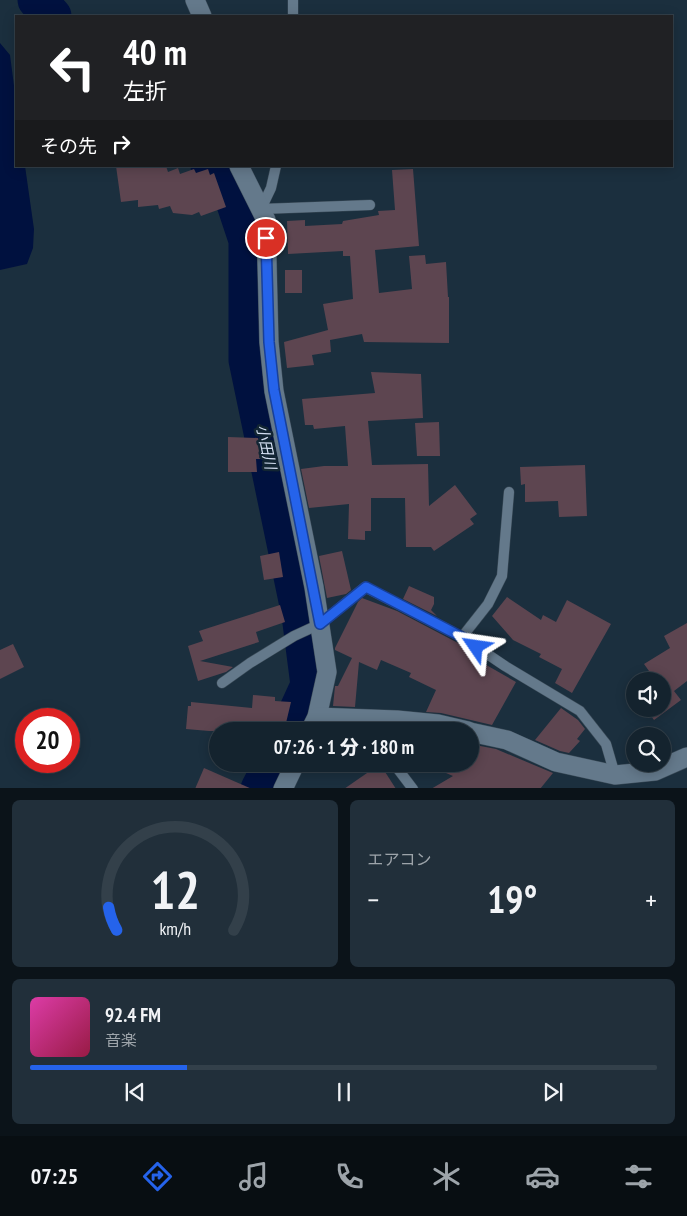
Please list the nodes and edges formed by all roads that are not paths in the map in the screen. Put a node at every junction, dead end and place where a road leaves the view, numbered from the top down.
1 (195, 0) edge
2 (293, 0) edge
3 (202, 15) edge
4 (293, 15) edge
5 (240, 167) edge
6 (276, 167) edge
7 (370, 205) dead end
8 (261, 209) junction
9 (509, 492) dead end
10 (318, 625) junction
11 (462, 637) junction
12 (222, 683) dead end
13 (314, 722) edge
14 (385, 722) edge
15 (418, 722) edge
16 (479, 733) edge
17 (687, 757) edge
18 (291, 772) edge
19 (400, 772) edge
20 (615, 775) junction
21 (283, 788) edge
22 (413, 788) edge

1 - 3 street
2 - 4 lane
5 - 8 street
6 - 8 lane
7 - 8 lane
8 - 10 street
9 - 11 lane
10 - 11 lane
10 - 12 lane
10 - 13 street
11 - 20 lane
14 - 15 street
16 - 20 street
17 - 20 street
18 - 21 street
19 - 22 lane

